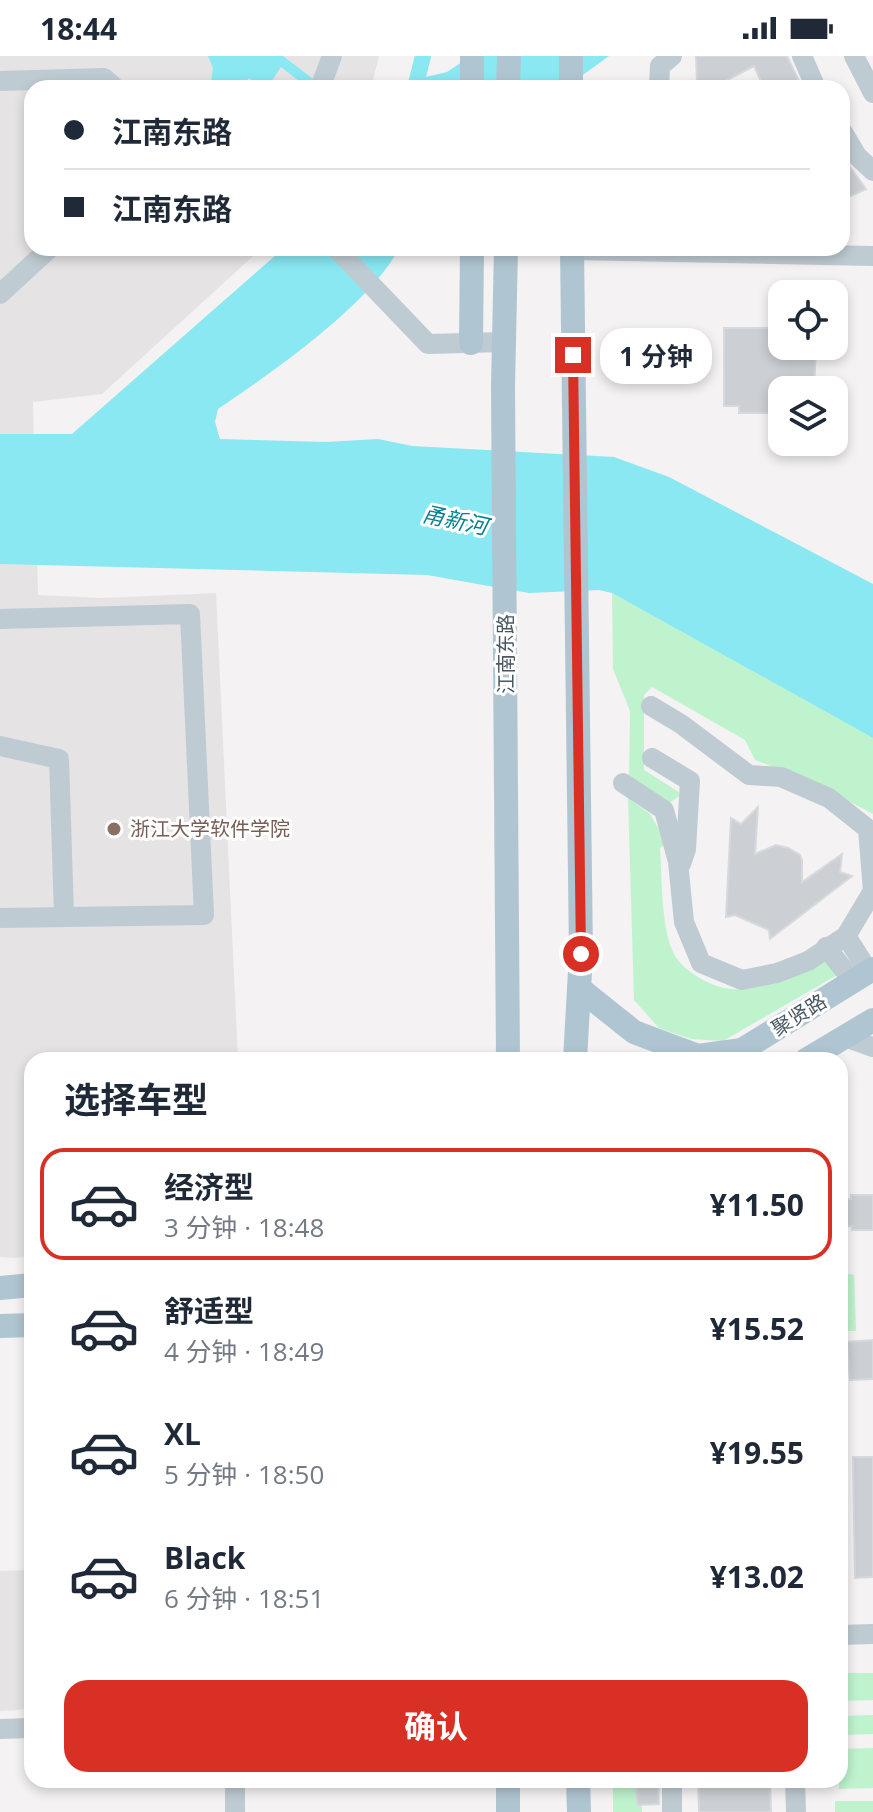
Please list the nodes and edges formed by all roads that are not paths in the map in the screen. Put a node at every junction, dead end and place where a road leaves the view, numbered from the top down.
1 (332, 56) edge
2 (509, 56) edge
3 (571, 56) edge
4 (672, 56) edge
5 (802, 56) edge
6 (854, 56) edge
7 (472, 58) edge
8 (24, 80) edge
9 (35, 80) edge
10 (106, 80) edge
11 (323, 80) edge
12 (472, 80) edge
13 (508, 80) edge
14 (571, 80) edge
15 (659, 80) edge
16 (811, 80) edge
17 (0, 81) edge
18 (872, 89) edge
19 (850, 144) edge
20 (873, 171) edge
21 (850, 255) edge
22 (41, 256) edge
23 (344, 256) edge
24 (472, 256) edge
25 (506, 256) edge
26 (572, 256) edge
27 (873, 256) edge
28 (0, 294) edge
29 (504, 342) junction
30 (471, 343) junction
31 (0, 619) edge
32 (651, 706) dead end
33 (0, 746) edge
34 (652, 758) dead end
35 (623, 783) dead end
36 (679, 872) junction
37 (873, 891) edge
38 (64, 915) junction
39 (0, 918) edge
40 (846, 936) junction
41 (826, 947) junction
42 (865, 974) edge
43 (579, 988) junction
44 (873, 1020) edge
45 (845, 1037) junction
46 (873, 1047) edge
47 (508, 1052) edge
48 (575, 1052) edge
49 (687, 1052) edge
50 (738, 1052) edge
51 (820, 1052) edge
52 (24, 1286) edge
53 (0, 1288) edge
54 (24, 1325) edge
55 (0, 1326) edge
56 (873, 1634) edge
57 (848, 1635) edge
58 (873, 1641) edge
59 (848, 1642) edge
60 (24, 1728) edge
61 (0, 1729) edge
62 (235, 1788) edge
63 (508, 1788) edge
64 (578, 1788) edge
65 (672, 1788) edge
66 (795, 1788) edge
67 (235, 1812) edge
68 (508, 1812) edge
69 (579, 1812) edge
70 (672, 1812) edge
71 (796, 1812) edge

1 - 11 street
2 - 13 main road
3 - 14 main road
4 - 15 street
5 - 16 street
6 - 18 street
7 - 12 main road
8 - 17 street
9 - 10 street
19 - 20 street
21 - 27 street
22 - 28 street
23 - 30 street
24 - 30 main road
25 - 29 main road, 江南东路
26 - 43 main road
29 - 30 street
29 - 47 main road, 江南东路
31 - 38 street
32 - 37 street
33 - 38 street
34 - 36 street
35 - 36 street
36 - 41 street
37 - 40 street
38 - 39 street
40 - 41 street
40 - 42 street
41 - 42 street
42 - 50 main road, 聚贤路
43 - 48 main road
43 - 49 main road
44 - 45 main road
45 - 46 street
45 - 51 main road
52 - 53 main road
54 - 55 main road
56 - 57 street
58 - 59 street
60 - 61 street
62 - 67 street
63 - 68 main road
64 - 69 main road
65 - 70 street
66 - 71 street

